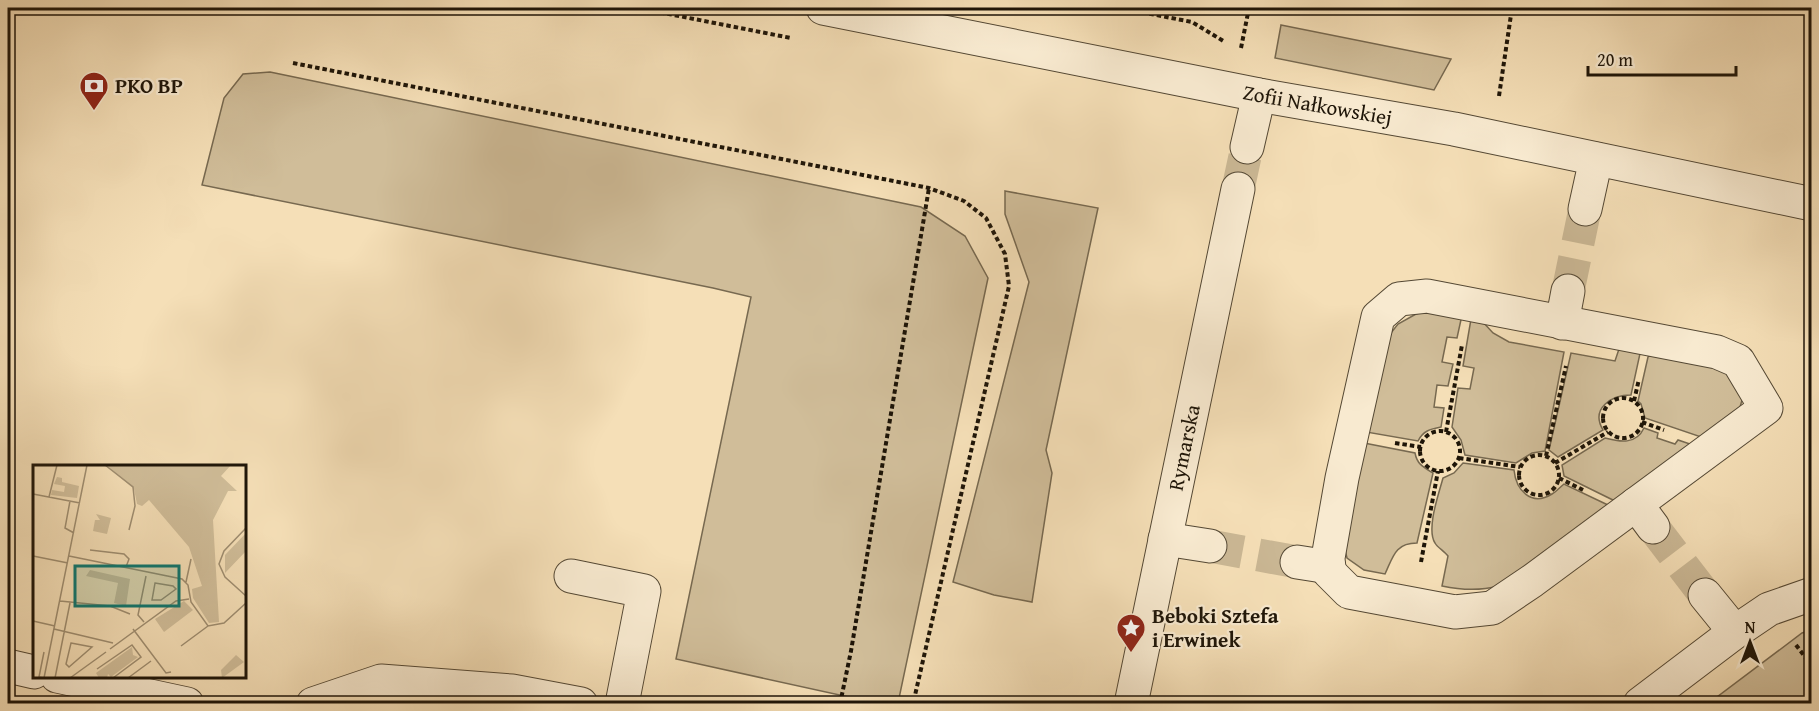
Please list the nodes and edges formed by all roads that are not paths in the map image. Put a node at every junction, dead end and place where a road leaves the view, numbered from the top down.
1 (823, 8) edge
2 (900, 15) edge
3 (1259, 95) junction
4 (1247, 147) tunnel mouth
5 (1596, 159) junction
6 (1237, 196) tunnel mouth
7 (1812, 204) edge
8 (1585, 209) tunnel mouth
9 (1568, 291) tunnel mouth
10 (1568, 324) junction
11 (1165, 538) junction
12 (1210, 546) tunnel mouth
13 (571, 576) dead end
14 (1812, 594) edge
15 (1705, 595) tunnel mouth
16 (1735, 632) junction
17 (8, 666) edge
18 (33, 672) edge
19 (66, 678) edge
20 (187, 704) edge
21 (313, 704) edge
22 (581, 704) edge
23 (622, 704) edge
24 (1131, 704) edge
25 (1640, 704) edge

1 - 2 street, Zofii Nałkowskiej
2 - 3 street, Zofii Nałkowskiej
3 - 4 street
3 - 5 street, Zofii Nałkowskiej
5 - 7 street, Zofii Nałkowskiej
5 - 8 street
6 - 11 street, Rymarska
9 - 10 street
10 - 10 street
11 - 12 street
11 - 24 street, Rymarska
13 - 23 street
14 - 16 street
15 - 16 street
16 - 25 street
17 - 18 street
19 - 20 street
21 - 22 street

